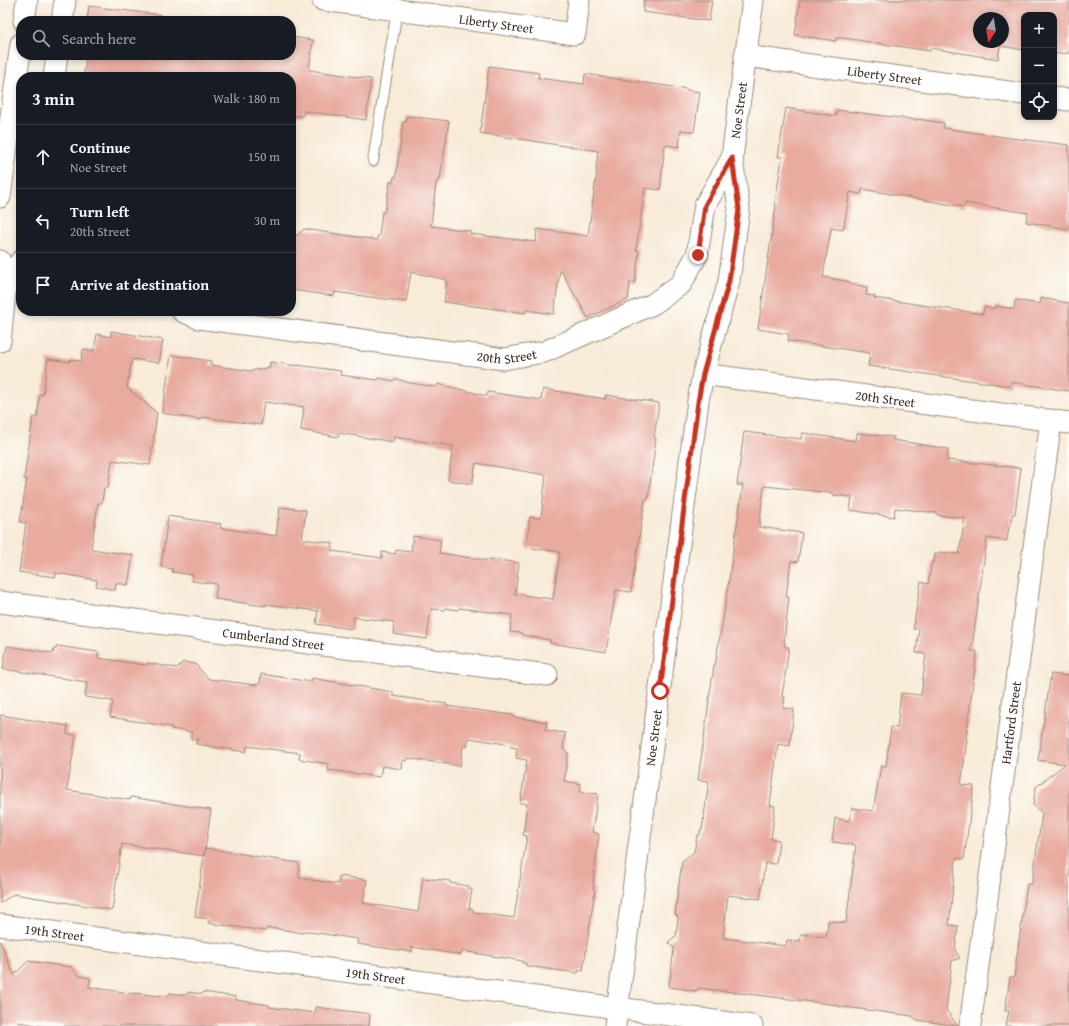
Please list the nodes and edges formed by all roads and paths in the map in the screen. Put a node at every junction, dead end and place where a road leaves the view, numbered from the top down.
1 (27, 0) edge
2 (65, 0) edge
3 (323, 0) edge
4 (579, 0) edge
5 (753, 0) edge
6 (397, 10) junction
7 (25, 16) edge
8 (63, 16) edge
9 (745, 56) junction
10 (19, 60) edge
11 (56, 60) edge
12 (17, 72) edge
13 (55, 72) edge
14 (16, 81) edge
15 (1021, 94) edge
16 (1057, 98) edge
17 (1069, 100) edge
18 (732, 158) junction
19 (373, 161) dead end
20 (0, 198) edge
21 (0, 261) edge
22 (16, 267) edge
23 (3, 282) edge
24 (194, 316) edge
25 (0, 341) edge
26 (703, 374) junction
27 (1060, 422) edge
28 (0, 602) edge
29 (547, 675) dead end
30 (0, 924) edge
31 (616, 1017) edge
32 (752, 1026) edge
33 (970, 1026) edge

1 - 7 street
2 - 8 street
3 - 6 street, Liberty Street
4 - 6 street, Liberty Street
5 - 9 street, Noe Street
6 - 19 lane
9 - 15 street, Liberty Street
9 - 18 street, Noe Street
10 - 12 street
11 - 13 street
14 - 20 street
16 - 17 street
18 - 24 street, 20th Street
18 - 26 street, Noe Street
21 - 23 street
22 - 23 street
23 - 25 street
26 - 27 street, 20th Street
26 - 31 street, Noe Street
27 - 33 street, Hartford Street
28 - 29 street, Cumberland Street
30 - 31 street, 19th Street
31 - 32 street, 19th Street

